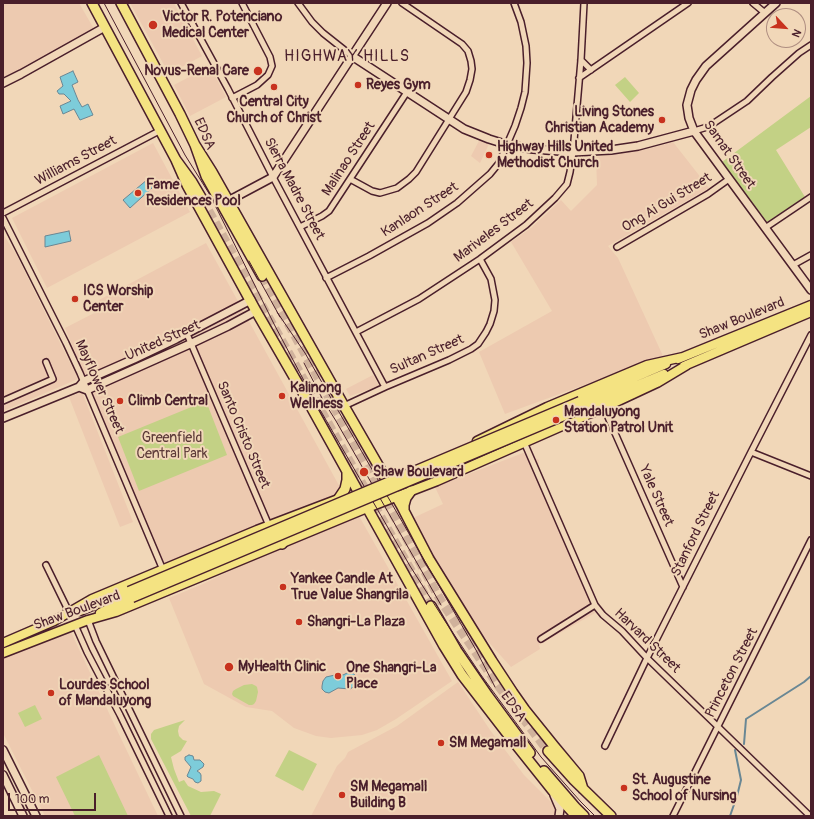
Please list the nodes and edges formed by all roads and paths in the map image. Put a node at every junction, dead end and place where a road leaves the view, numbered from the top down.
1 (92, 3) edge
2 (121, 3) edge
3 (180, 3) edge
4 (242, 3) edge
5 (298, 3) edge
6 (387, 3) edge
7 (402, 3) edge
8 (514, 3) edge
9 (584, 3) edge
10 (688, 3) edge
11 (753, 3) edge
12 (776, 3) edge
13 (764, 13) junction
14 (105, 27) junction
15 (811, 45) edge
16 (352, 56) junction
17 (581, 60) junction
18 (591, 70) junction
19 (579, 78) junction
20 (3, 83) edge
21 (407, 92) junction
22 (232, 98) junction
23 (450, 120) junction
24 (160, 130) junction
25 (694, 131) junction
26 (508, 145) junction
27 (195, 146) junction
28 (573, 152) junction
29 (176, 160) junction
30 (273, 177) junction
31 (350, 179) junction
32 (729, 179) junction
33 (811, 197) edge
34 (202, 198) tunnel mouth
35 (228, 200) junction
36 (3, 213) edge
37 (3, 218) edge
38 (300, 227) junction
39 (765, 228) junction
40 (617, 247) dead end
41 (811, 255) edge
42 (480, 259) junction
43 (793, 265) junction
44 (262, 276) tunnel mouth
45 (326, 278) junction
46 (811, 290) edge
47 (250, 300) junction
48 (242, 305) junction
49 (811, 305) edge
50 (256, 311) junction
51 (811, 312) edge
52 (248, 315) junction
53 (356, 332) junction
54 (186, 334) junction
55 (811, 335) edge
56 (190, 344) junction
57 (685, 361) junction
58 (46, 362) dead end
59 (84, 381) junction
60 (79, 387) junction
61 (385, 387) junction
62 (87, 390) junction
63 (3, 401) edge
64 (344, 406) junction
65 (607, 415) dead end
66 (3, 418) edge
67 (524, 418) junction
68 (516, 422) junction
69 (522, 430) junction
70 (533, 439) junction
71 (524, 442) junction
72 (751, 452) junction
73 (455, 455) junction
74 (346, 468) junction
75 (461, 470) junction
76 (811, 476) edge
77 (388, 483) junction
78 (358, 491) junction
79 (411, 491) junction
80 (396, 496) junction
81 (339, 498) junction
82 (363, 499) junction
83 (368, 508) junction
84 (404, 510) junction
85 (269, 525) junction
86 (257, 530) junction
87 (811, 540) edge
88 (280, 545) junction
89 (266, 550) junction
90 (46, 565) dead end
91 (163, 570) junction
92 (683, 587) junction
93 (131, 594) junction
94 (596, 605) junction
95 (431, 606) tunnel mouth
96 (69, 612) junction
97 (88, 620) junction
98 (54, 621) junction
99 (75, 625) junction
100 (541, 639) dead end
101 (3, 643) edge
102 (3, 653) edge
103 (647, 658) junction
104 (718, 726) junction
105 (605, 746) dead end
106 (3, 750) edge
107 (548, 751) tunnel mouth
108 (3, 775) edge
109 (583, 789) junction
110 (553, 791) junction
111 (35, 814) edge
112 (23, 816) edge
113 (169, 816) edge
114 (181, 816) edge
115 (559, 816) edge
116 (576, 816) edge
117 (584, 816) edge
118 (611, 816) edge
119 (673, 816) edge
120 (810, 816) edge

1 - 14 highway
2 - 27 highway, EDSA
3 - 22 street, Sierra Madre Street
4 - 22 street
5 - 16 street
6 - 16 street
7 - 23 street
8 - 26 street, Kanlaon Street
9 - 17 street, Mariveles Street
10 - 18 street
11 - 13 street
12 - 13 street, Samat Street
13 - 25 street, Samat Street
14 - 20 street
14 - 24 highway
15 - 25 street
16 - 21 street
16 - 30 street
17 - 18 street
17 - 19 street, Mariveles Street
18 - 19 street
19 - 28 street, Mariveles Street
21 - 23 street
21 - 31 street, Malinao Street
22 - 30 street, Sierra Madre Street
23 - 26 street
23 - 31 street
24 - 29 highway
24 - 36 street, Williams Street
25 - 28 street
25 - 32 street, Samat Street
26 - 28 street
26 - 45 street, Kanlaon Street
27 - 35 highway
27 - 44 highway, EDSA
28 - 42 street, Mariveles Street
29 - 34 highway
29 - 47 highway
30 - 35 street
30 - 38 street, Sierra Madre Street
31 - 38 street, Malinao Street
32 - 39 street, Samat Street
32 - 40 street, Ong Ai Gui Street
33 - 39 street
35 - 64 highway
37 - 59 street, Mayflower Street
38 - 45 street, Sierra Madre Street
39 - 43 street, Samat Street
41 - 43 street
42 - 53 street, Mariveles Street
42 - 61 street, Sultan Street
43 - 46 street, Samat Street
45 - 53 street, Sierra Madre Street
47 - 48 street, United Street
47 - 50 highway
48 - 52 street
48 - 54 street, United Street
49 - 57 main road, Shaw Boulevard
50 - 52 street, United Street
50 - 74 highway
51 - 57 main road, Shaw Boulevard
52 - 56 street, United Street
53 - 61 street, Sierra Madre Street
54 - 56 street, Santo Cristo Street
54 - 59 street, United Street
55 - 72 street, Stanford Street
56 - 62 street, United Street
56 - 85 street, Santo Cristo Street
57 - 67 main road, Shaw Boulevard
57 - 70 main road, Shaw Boulevard
57 - 93 main road, Shaw Boulevard, bridge
58 - 63 street
59 - 60 street, United Street
59 - 62 street, Mayflower Street
60 - 62 street
60 - 66 street, United Street
61 - 64 street, Sultan Street
62 - 91 street, Mayflower Street
64 - 77 highway
65 - 92 street, Yale Street
67 - 68 main road, Shaw Boulevard
67 - 69 main road
68 - 69 main road
68 - 73 main road, Shaw Boulevard
69 - 70 main road
69 - 71 main road
69 - 73 highway
70 - 71 main road, Shaw Boulevard
71 - 75 main road, Shaw Boulevard
71 - 94 street, Harvard Street
72 - 76 street
72 - 92 street, Stanford Street
73 - 75 main road
73 - 77 highway
74 - 78 highway
74 - 81 highway
75 - 79 main road, Shaw Boulevard
77 - 78 main road, Shaw Boulevard
77 - 80 highway
77 - 82 highway
77 - 83 highway
78 - 81 main road, Shaw Boulevard
78 - 82 highway
79 - 80 main road, Shaw Boulevard
79 - 84 highway
80 - 83 main road, Shaw Boulevard
80 - 84 highway
81 - 85 main road, Shaw Boulevard
82 - 83 highway
82 - 88 highway
83 - 88 main road, Shaw Boulevard
83 - 110 highway
84 - 109 highway
85 - 86 main road, Shaw Boulevard
85 - 88 street, Santo Cristo Street
86 - 89 main road
86 - 91 main road, Shaw Boulevard
87 - 104 street, Princeton Street
88 - 89 main road, Shaw Boulevard
89 - 97 main road, Shaw Boulevard
90 - 96 street
91 - 96 main road, Shaw Boulevard
92 - 103 street, Stanford Street
93 - 97 main road
93 - 98 main road
94 - 100 street
94 - 103 street, Harvard Street
95 - 117 highway, EDSA
96 - 98 main road, Shaw Boulevard
97 - 99 main road, Shaw Boulevard
97 - 114 street
98 - 101 main road, Shaw Boulevard
99 - 102 main road, Shaw Boulevard
99 - 113 street
103 - 104 street, Harvard Street
103 - 105 street, Stanford Street
104 - 119 street, Princeton Street
104 - 120 street, Harvard Street
106 - 111 street
107 - 109 highway
108 - 112 street
109 - 118 highway
110 - 115 street
110 - 116 highway
111 - 112 street

